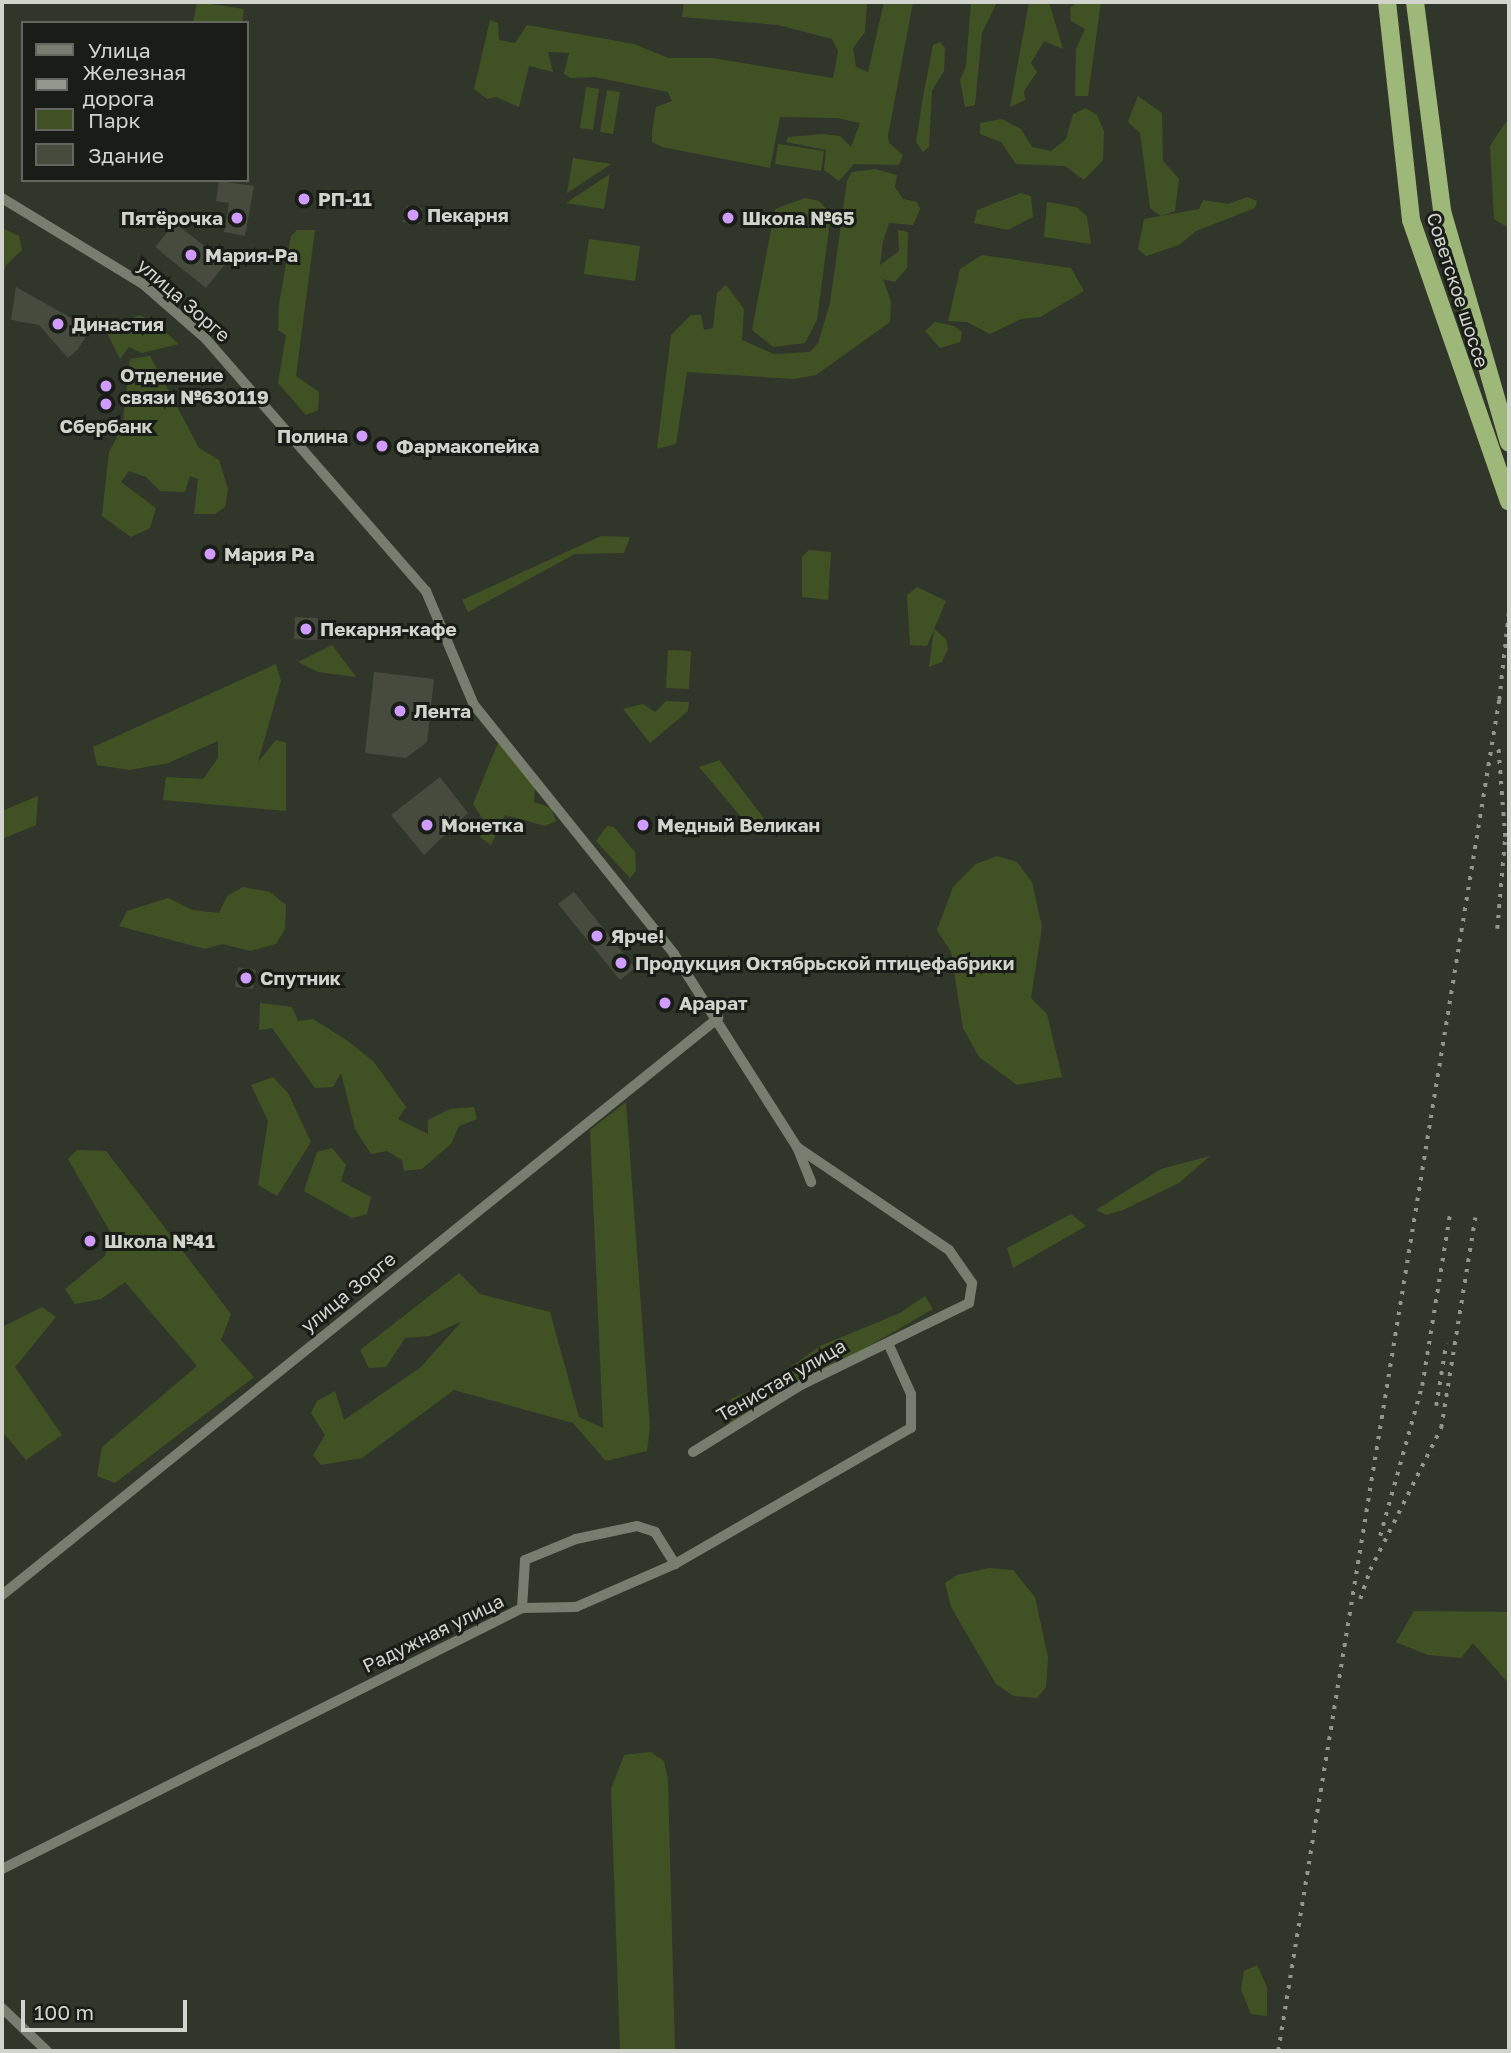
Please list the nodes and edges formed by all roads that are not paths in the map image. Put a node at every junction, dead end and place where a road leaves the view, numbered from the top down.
1 (1387, 2) edge
2 (1415, 2) edge
3 (2, 198) edge
4 (1507, 438) edge
5 (1509, 501) edge
6 (718, 1018) junction
7 (797, 1147) junction
8 (811, 1182) dead end
9 (888, 1343) junction
10 (693, 1452) dead end
11 (675, 1564) junction
12 (2, 1595) edge
13 (522, 1608) junction
14 (2, 1868) edge
15 (2, 2013) edge
16 (47, 2051) edge

1 - 5 highway, Советское шоссе
2 - 4 highway, Советское шоссе
3 - 6 street, улица Зорге
6 - 7 street, улица Зорге
6 - 12 street, улица Зорге
7 - 8 street
7 - 9 street, Тенистая улица
9 - 10 street, Тенистая улица
9 - 11 street, Радужная улица
11 - 13 street, Радужная улица
11 - 13 street
13 - 14 street, Радужная улица
15 - 16 street

